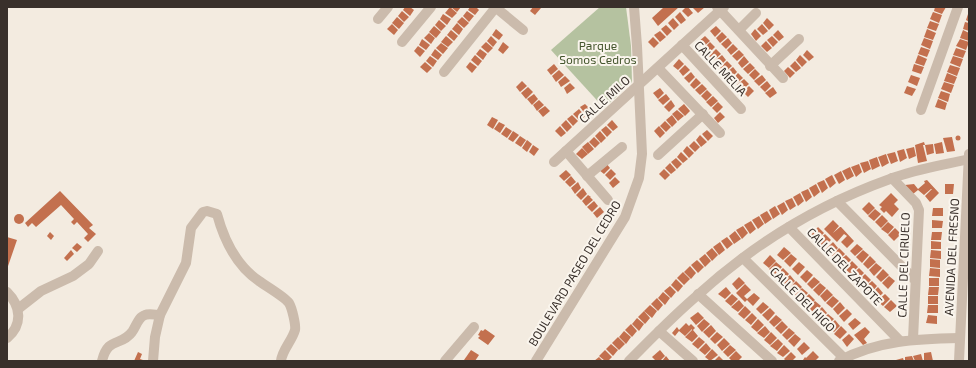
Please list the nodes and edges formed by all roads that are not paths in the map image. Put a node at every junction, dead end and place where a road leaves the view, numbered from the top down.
1 (388, 7) edge
2 (431, 7) edge
3 (496, 7) edge
4 (634, 7) edge
5 (958, 7) edge
6 (720, 8) edge
7 (756, 13) dead end
8 (378, 19) dead end
9 (523, 30) dead end
10 (739, 30) junction
11 (799, 39) dead end
12 (402, 42) dead end
13 (682, 45) junction
14 (770, 66) junction
15 (658, 68) junction
16 (444, 72) dead end
17 (783, 78) dead end
18 (639, 85) junction
19 (741, 109) dead end
20 (921, 110) dead end
21 (703, 114) junction
22 (720, 132) dead end
23 (622, 147) dead end
24 (566, 151) junction
25 (969, 154) edge
26 (658, 155) dead end
27 (969, 159) edge
28 (554, 162) dead end
29 (587, 176) junction
30 (892, 178) junction
31 (608, 200) dead end
32 (837, 201) junction
33 (789, 227) junction
34 (98, 251) dead end
35 (744, 258) junction
36 (966, 272) edge
37 (915, 280) junction
38 (7, 292) edge
39 (698, 294) junction
40 (18, 309) junction
41 (160, 315) junction
42 (474, 327) dead end
43 (660, 331) junction
44 (7, 338) edge
45 (960, 338) junction
46 (913, 339) junction
47 (900, 341) junction
48 (841, 359) edge
49 (102, 361) edge
50 (153, 361) edge
51 (280, 361) edge
52 (445, 361) edge
53 (536, 361) edge
54 (629, 361) edge
55 (692, 361) edge
56 (772, 361) edge
57 (959, 361) edge

1 - 8 street
2 - 12 street
3 - 9 street
3 - 16 street
4 - 18 street, BOULEVARD PASEO DEL CEDRO
5 - 20 street
6 - 10 street
6 - 13 street, CALLE MILO
7 - 10 street
10 - 14 street
11 - 14 street
13 - 15 street, CALLE MILO
13 - 19 street, CALLE MELIA
14 - 17 street
15 - 18 street, CALLE MILO
15 - 21 street
18 - 24 street, CALLE MILO
18 - 53 street, BOULEVARD PASEO DEL CEDRO
21 - 22 street
21 - 26 street
23 - 29 street
24 - 28 street, CALLE MILO
24 - 29 street
25 - 27 street, AVENIDA DEL FRESNO
27 - 30 street
27 - 36 street, AVENIDA DEL FRESNO
29 - 31 street
30 - 32 street
30 - 37 street, CALLE DEL CIRUELO
32 - 33 street
32 - 37 street
33 - 35 street
33 - 47 street, CALLE DEL ZAPOTE
34 - 40 street
35 - 39 street
35 - 48 street, CALLE DEL HIGO
36 - 45 street, AVENIDA DEL FRESNO
37 - 46 street, CALLE DEL CIRUELO
38 - 40 street
39 - 43 street
39 - 56 street
40 - 44 street
41 - 49 street
41 - 50 street
41 - 51 street
42 - 52 street
43 - 54 street
43 - 55 street
45 - 46 street
45 - 57 street, AVENIDA DEL FRESNO
46 - 47 street
47 - 48 street

